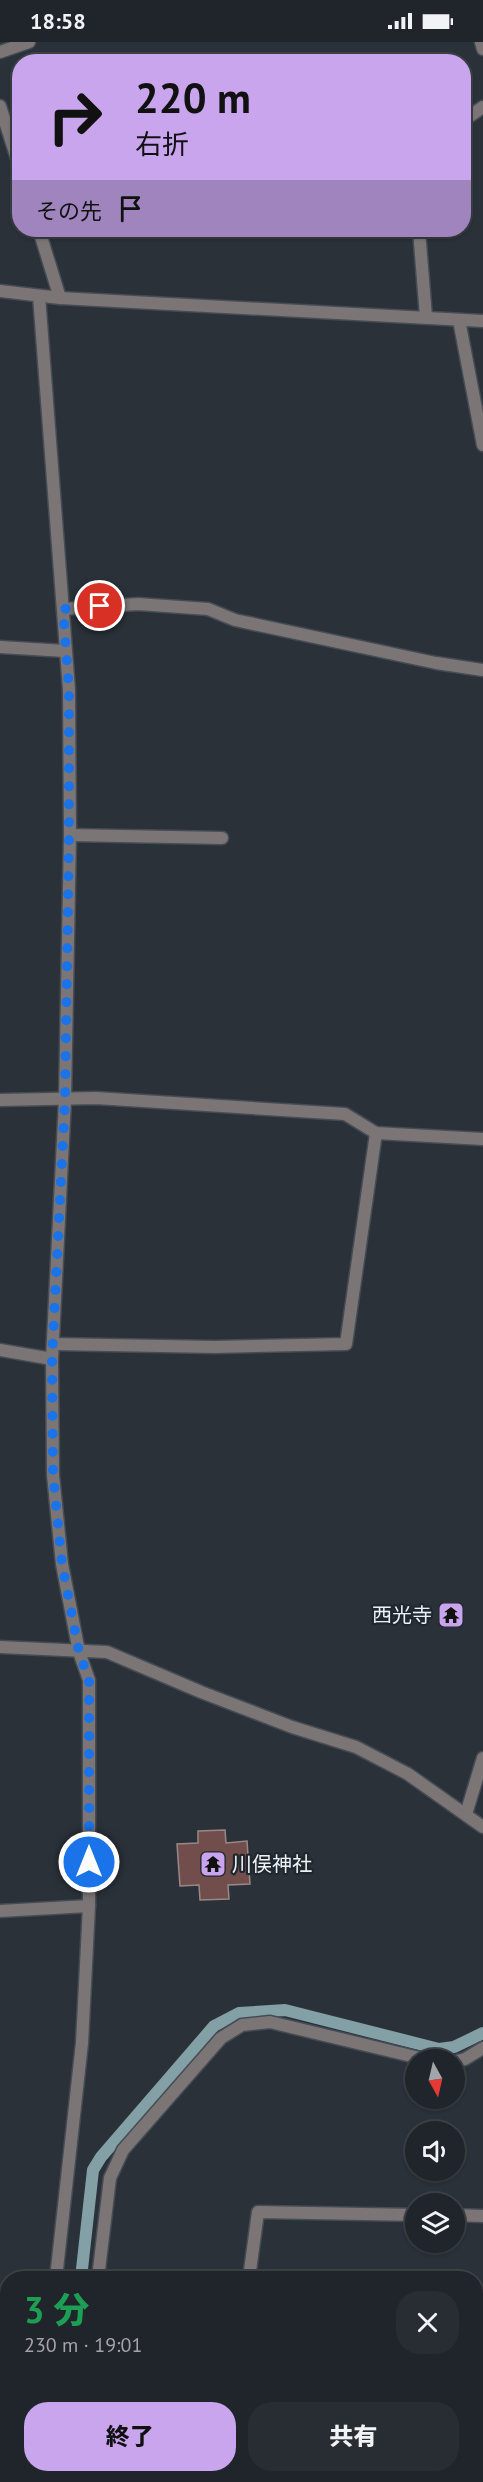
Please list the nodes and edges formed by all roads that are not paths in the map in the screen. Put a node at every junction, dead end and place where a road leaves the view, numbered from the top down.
1 (28, 42) edge
2 (481, 42) edge
3 (483, 49) edge
4 (0, 52) edge
5 (0, 106) edge
6 (12, 143) edge
7 (41, 237) edge
8 (420, 237) edge
9 (0, 291) edge
10 (39, 296) junction
11 (60, 298) junction
12 (426, 317) junction
13 (459, 320) junction
14 (483, 321) edge
15 (483, 445) edge
16 (63, 609) junction
17 (0, 648) edge
18 (65, 651) junction
19 (483, 670) edge
20 (69, 835) junction
21 (222, 838) dead end
22 (0, 1100) edge
23 (65, 1100) junction
24 (376, 1133) junction
25 (483, 1139) edge
26 (53, 1344) junction
27 (0, 1350) edge
28 (52, 1359) junction
29 (0, 1647) edge
30 (79, 1652) junction
31 (483, 1758) edge
32 (466, 1814) junction
33 (483, 1827) edge
34 (89, 1906) junction
35 (0, 1911) edge
36 (483, 2048) edge
37 (405, 2054) edge
38 (465, 2059) edge
39 (405, 2215) edge
40 (465, 2215) edge
41 (483, 2216) edge
42 (57, 2271) edge
43 (99, 2271) edge
44 (250, 2271) edge

1 - 4 street
2 - 3 street
5 - 6 street
7 - 11 street
8 - 12 street
9 - 10 street
10 - 11 street
10 - 16 street
11 - 12 street
12 - 13 street
13 - 14 street
13 - 15 street
16 - 18 street
16 - 19 street
17 - 18 street
18 - 20 street
20 - 21 street
20 - 23 street
22 - 23 street
23 - 24 street
23 - 26 street
24 - 25 street
24 - 26 street
26 - 28 street
27 - 28 street
28 - 30 street
29 - 30 street
30 - 32 street
30 - 34 street
31 - 32 street
32 - 33 street
34 - 35 street
34 - 42 street
36 - 38 street
37 - 43 street
39 - 44 street
40 - 41 street

